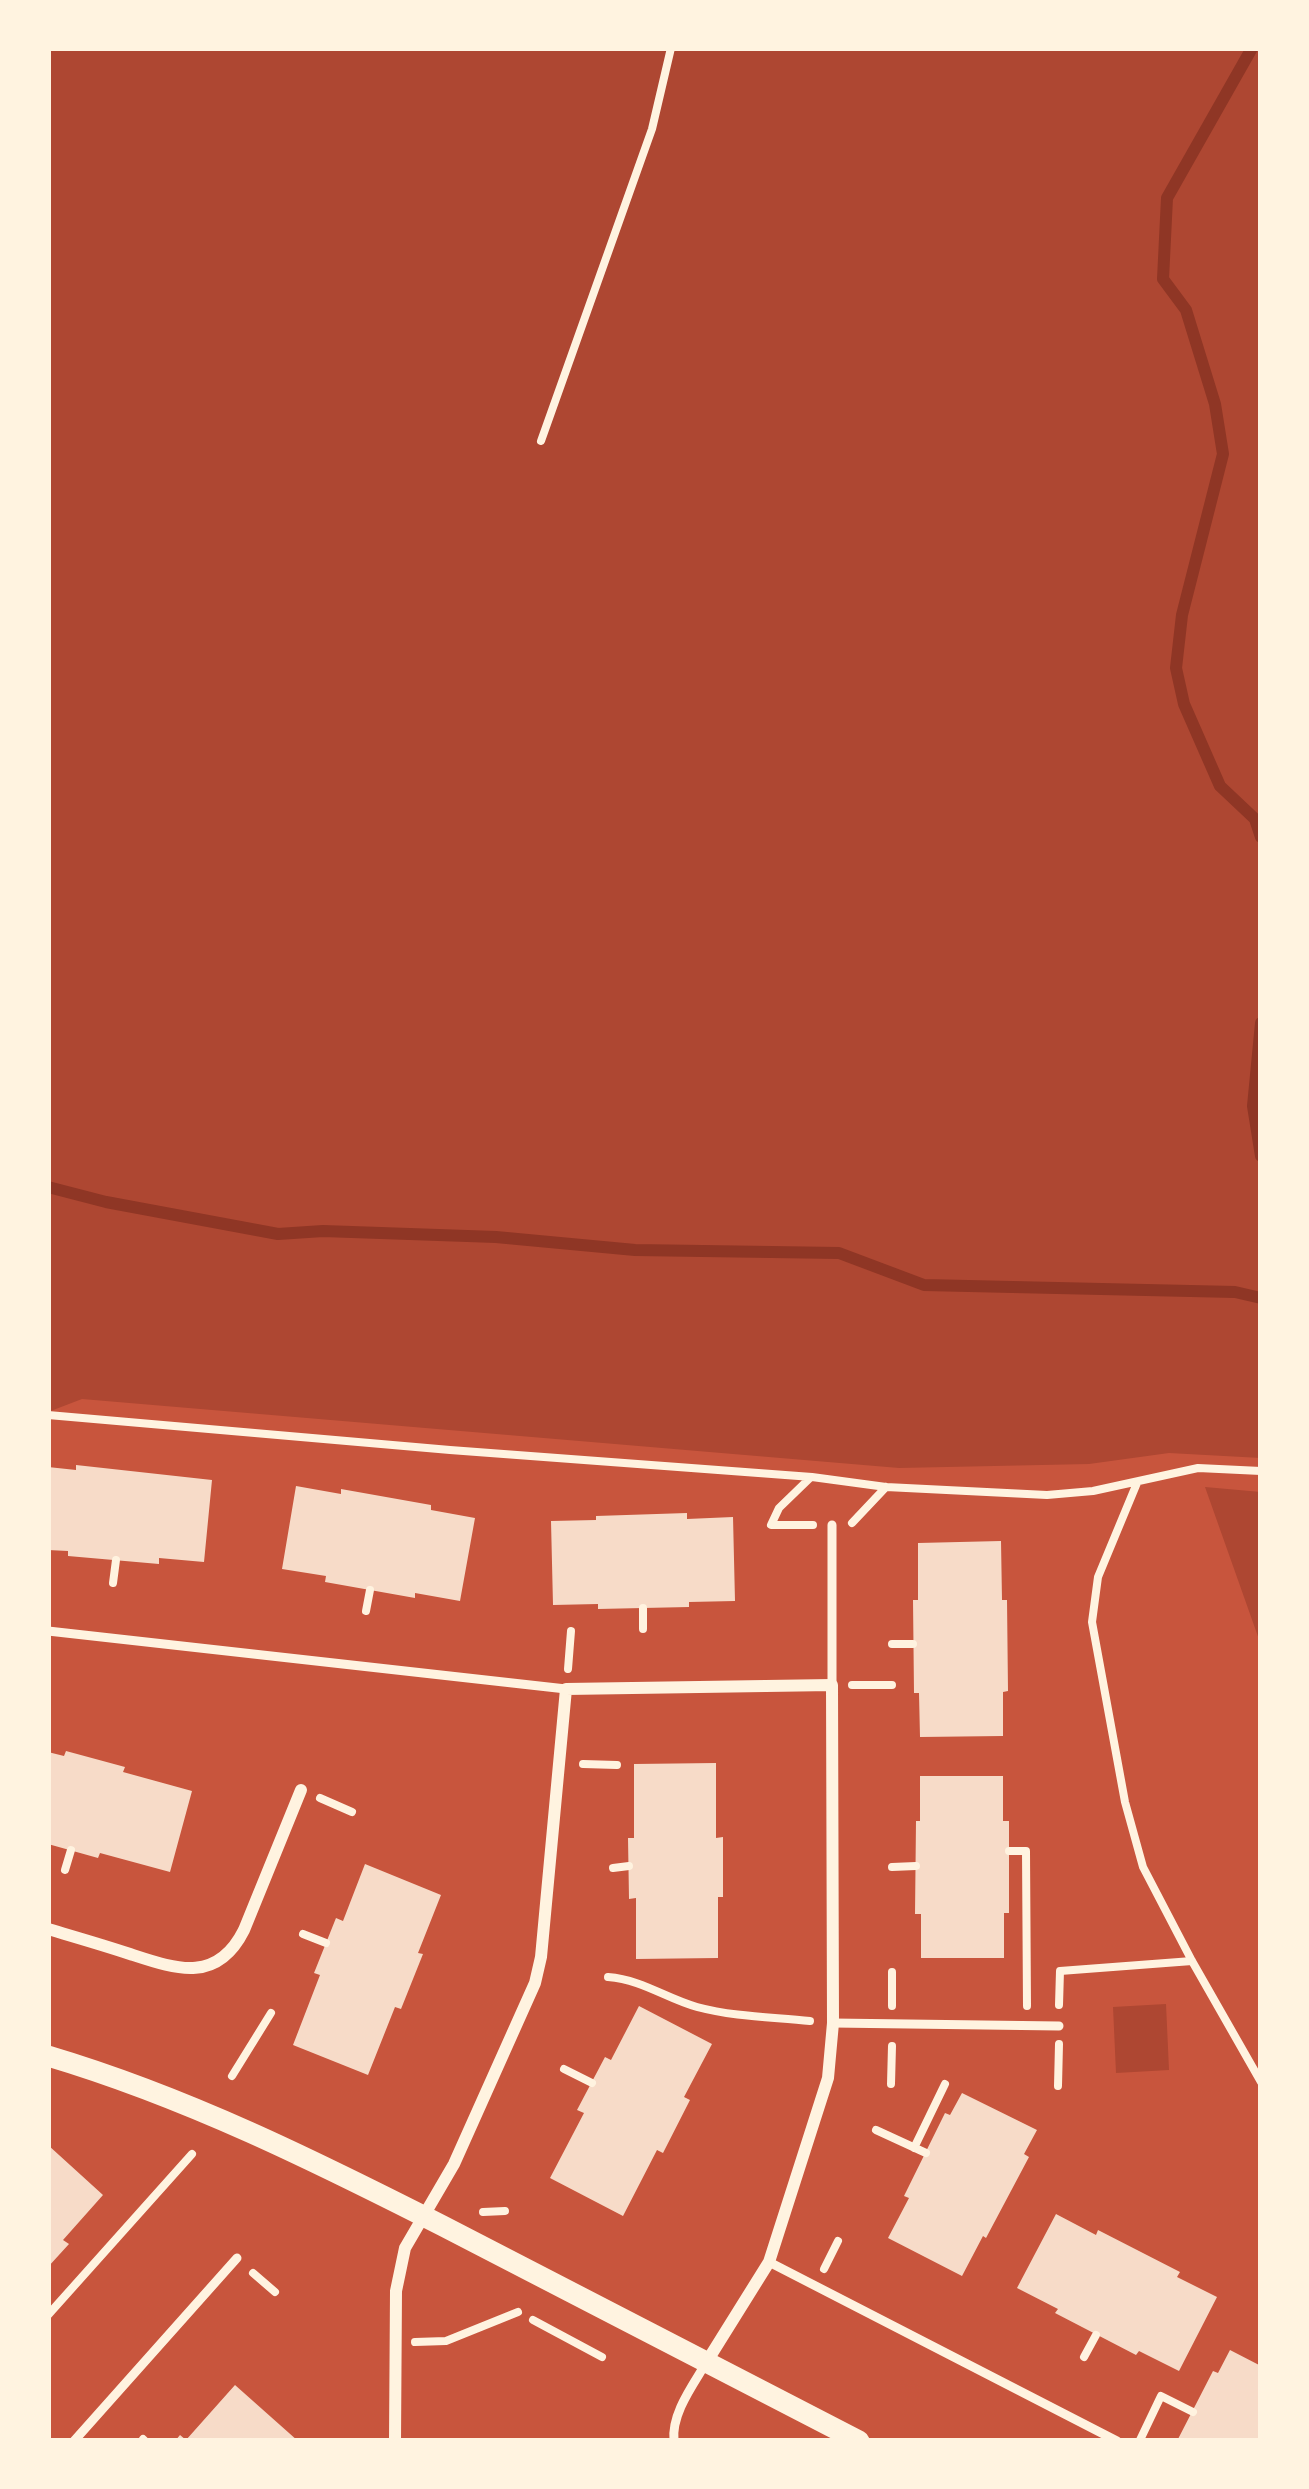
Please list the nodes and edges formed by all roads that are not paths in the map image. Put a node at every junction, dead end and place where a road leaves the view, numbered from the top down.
1 (832, 1525) dead end
2 (48, 1631) edge
3 (832, 1685) junction
4 (566, 1688) junction
5 (301, 1790) dead end
6 (48, 1928) edge
7 (833, 2023) junction
8 (1059, 2026) dead end
9 (48, 2056) edge
10 (422, 2216) junction
11 (237, 2258) dead end
12 (769, 2262) junction
13 (706, 2362) junction
14 (74, 2441) edge
15 (395, 2441) edge
16 (674, 2441) edge
17 (859, 2441) edge
18 (1117, 2441) edge

1 - 3 lane
2 - 4 lane
3 - 4 street
3 - 7 street
4 - 10 street
5 - 6 street
7 - 8 lane
7 - 12 street
9 - 10 street
10 - 13 street
10 - 15 street
11 - 14 lane
12 - 13 street
12 - 18 lane
13 - 16 lane
13 - 17 street

